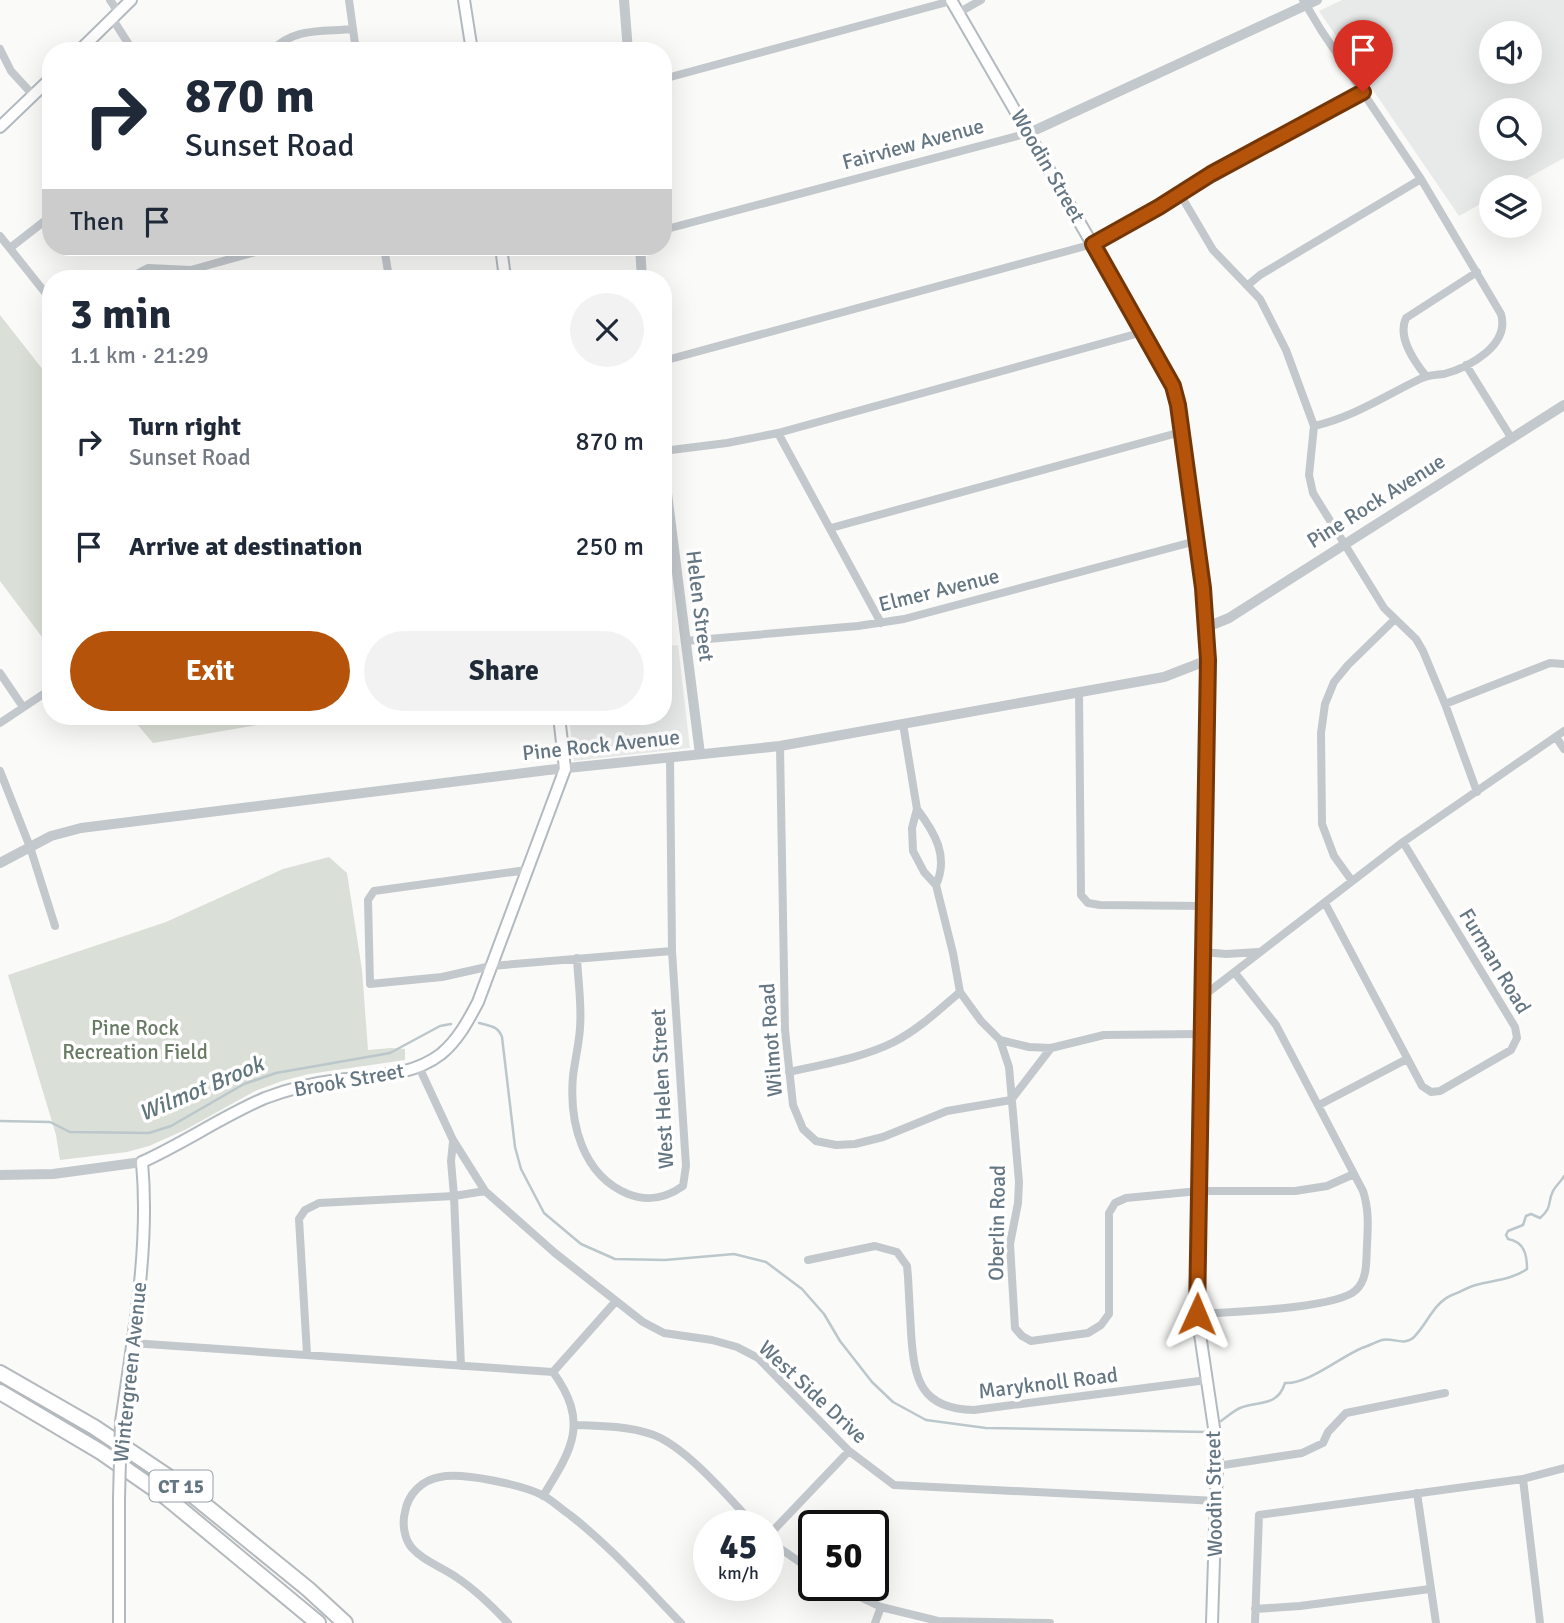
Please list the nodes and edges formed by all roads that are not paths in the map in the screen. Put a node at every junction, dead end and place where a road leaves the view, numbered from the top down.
1 (110, 0) edge
2 (131, 0) edge
3 (349, 0) edge
4 (464, 0) edge
5 (624, 0) edge
6 (951, 0) edge
7 (981, 0) edge
8 (1317, 0) edge
9 (1304, 2) edge
10 (958, 13) junction
11 (115, 15) junction
12 (353, 29) junction
13 (88, 42) edge
14 (128, 42) edge
15 (280, 42) edge
16 (355, 42) edge
17 (471, 42) edge
18 (627, 42) edge
19 (0, 49) edge
20 (672, 77) edge
21 (42, 86) edge
22 (1363, 92) junction
23 (33, 95) junction
24 (0, 127) edge
25 (1028, 133) junction
26 (1421, 179) junction
27 (1180, 194) junction
28 (42, 223) edge
29 (672, 228) edge
30 (0, 236) edge
31 (1093, 244) junction
32 (10, 248) junction
33 (237, 256) edge
34 (144, 270) edge
35 (191, 270) edge
36 (191, 270) edge
37 (1477, 272) junction
38 (1248, 285) junction
39 (42, 289) edge
40 (1143, 332) junction
41 (672, 358) edge
42 (1466, 365) junction
43 (1426, 376) junction
44 (1564, 405) edge
45 (1314, 426) junction
46 (1181, 432) junction
47 (778, 433) junction
48 (1512, 439) junction
49 (672, 450) edge
50 (831, 528) junction
51 (672, 535) edge
52 (1196, 541) junction
53 (1344, 545) junction
54 (1394, 620) junction
55 (881, 623) junction
56 (1207, 627) junction
57 (685, 641) junction
58 (1208, 660) junction
59 (1564, 664) edge
60 (0, 673) edge
61 (1079, 692) junction
62 (42, 695) edge
63 (1445, 704) junction
64 (23, 707) junction
65 (0, 723) edge
66 (903, 724) junction
67 (560, 725) edge
68 (1564, 731) edge
69 (1556, 737) junction
70 (780, 746) junction
71 (1564, 749) edge
72 (699, 754) junction
73 (670, 757) junction
74 (565, 769) junction
75 (0, 771) edge
76 (1477, 792) junction
77 (917, 809) junction
78 (1403, 842) junction
79 (30, 847) junction
80 (0, 863) edge
81 (527, 870) junction
82 (1352, 881) junction
83 (936, 885) junction
84 (1325, 903) junction
85 (1205, 906) junction
86 (55, 926) dead end
87 (672, 951) junction
88 (1203, 952) junction
89 (1260, 952) junction
90 (577, 958) junction
91 (491, 966) junction
92 (1235, 973) junction
93 (960, 992) junction
94 (1202, 997) junction
95 (1200, 1034) junction
96 (1000, 1040) junction
97 (1051, 1048) junction
98 (1407, 1059) junction
99 (419, 1067) junction
100 (789, 1072) junction
101 (1010, 1100) junction
102 (1319, 1105) junction
103 (453, 1140) junction
104 (142, 1162) junction
105 (1354, 1174) junction
106 (0, 1175) edge
107 (485, 1191) junction
108 (1199, 1191) junction
109 (454, 1196) junction
110 (808, 1260) dead end
111 (616, 1301) junction
112 (1197, 1314) junction
113 (132, 1343) junction
114 (307, 1353) junction
115 (461, 1366) junction
116 (553, 1372) junction
117 (0, 1373) edge
118 (1207, 1380) junction
119 (0, 1392) edge
120 (1445, 1393) dead end
121 (576, 1425) junction
122 (849, 1451) junction
123 (1217, 1466) junction
124 (1564, 1468) edge
125 (1523, 1479) junction
126 (1418, 1493) junction
127 (543, 1496) junction
128 (1217, 1501) junction
129 (739, 1510) edge
130 (784, 1521) edge
131 (1430, 1589) junction
132 (868, 1601) edge
133 (881, 1607) junction
134 (1255, 1609) junction
135 (120, 1623) edge
136 (318, 1623) edge
137 (345, 1623) edge
138 (508, 1623) edge
139 (681, 1623) edge
140 (875, 1623) edge
141 (1050, 1623) edge
142 (1212, 1623) edge
143 (1255, 1623) edge
144 (1436, 1623) edge
145 (1541, 1623) edge

1 - 11 street
2 - 11 main road
3 - 12 street
4 - 17 main road
5 - 18 street
6 - 10 main road, Woodin Street
6 - 20 street
7 - 10 street
8 - 9 street, Fairview Avenue
9 - 22 street
9 - 25 street, Fairview Avenue
10 - 25 main road, Woodin Street
11 - 13 main road
11 - 14 street
12 - 15 street
12 - 16 street
19 - 23 street
21 - 23 main road
22 - 26 street
22 - 27 street
23 - 24 main road
25 - 29 street, Fairview Avenue
25 - 31 main road, Woodin Street
26 - 37 street
26 - 38 street
27 - 31 street
27 - 38 street
28 - 32 street
30 - 32 street
31 - 40 main road, Woodin Street
31 - 41 street
32 - 39 street
33 - 35 street
34 - 36 street
37 - 42 street
37 - 43 street
38 - 45 street
40 - 46 main road, Woodin Street
40 - 47 street
42 - 43 street
42 - 48 street
43 - 45 street
44 - 48 street, Pine Rock Avenue
45 - 53 street
46 - 50 street
46 - 52 main road, Woodin Street
47 - 49 street
47 - 50 street
48 - 53 street, Pine Rock Avenue
50 - 55 street
51 - 57 street, Helen Street
52 - 55 street, Elmer Avenue
52 - 56 main road, Woodin Street
53 - 54 street
53 - 56 street, Pine Rock Avenue
54 - 63 street
54 - 82 street
55 - 57 street, Elmer Avenue
56 - 58 main road, Woodin Street
57 - 72 street, Helen Street
58 - 61 street, Pine Rock Avenue
58 - 85 main road, Woodin Street
59 - 63 street
60 - 64 street
61 - 66 street, Pine Rock Avenue
61 - 85 street
62 - 64 street
63 - 76 street
64 - 65 street
66 - 70 street, Pine Rock Avenue
66 - 77 street, Oberlin Road
67 - 74 main road
68 - 69 street
69 - 71 street
69 - 76 street
70 - 72 street, Pine Rock Avenue
70 - 100 street, Wilmot Road
72 - 73 street, Pine Rock Avenue
73 - 74 street, Pine Rock Avenue
73 - 87 street, West Helen Street
74 - 79 street, Pine Rock Avenue
74 - 81 main road, Brook Street
75 - 79 street
76 - 78 street
77 - 83 street, Oberlin Road
77 - 83 street, Oberlin Road
78 - 82 street
78 - 98 street, Furman Road
79 - 80 street, Pine Rock Avenue
79 - 86 street
81 - 91 main road, Brook Street
81 - 91 street
82 - 84 street
83 - 93 street, Oberlin Road
84 - 89 street
84 - 98 street, Furman Road
85 - 88 main road, Woodin Street
87 - 90 street
87 - 90 street, West Helen Street
88 - 89 street
88 - 94 main road, Woodin Street
89 - 92 street
90 - 91 street
91 - 99 main road, Brook Street
92 - 94 street
92 - 102 street
93 - 96 street, Oberlin Road
93 - 100 street
94 - 95 main road, Woodin Street
95 - 97 street
95 - 108 main road, Woodin Street
96 - 97 street
96 - 101 street, Oberlin Road
97 - 101 street
98 - 102 street
99 - 103 street, West Side Drive
99 - 104 main road, Brook Street
100 - 101 street, Wilmot Road
101 - 108 street, Oberlin Road
102 - 105 street
103 - 107 street, West Side Drive
103 - 109 street
104 - 106 street, Brook Street
104 - 113 main road, Wintergreen Avenue
105 - 108 street, Oberlin Road
105 - 112 street
107 - 109 street
107 - 111 street, West Side Drive
108 - 112 main road, Woodin Street
109 - 114 street
109 - 115 street
110 - 118 street, Maryknoll Road
111 - 116 street
111 - 122 street, West Side Drive
112 - 118 main road, Woodin Street
113 - 114 street
113 - 135 main road, Wintergreen Avenue, bridge
114 - 115 street
115 - 116 street
116 - 121 street
117 - 137 highway, CT 15
118 - 123 main road, Woodin Street
119 - 136 highway, CT 15
120 - 123 street
121 - 127 street
121 - 129 street
122 - 128 street, West Side Drive
122 - 130 street
123 - 128 main road, Woodin Street
124 - 125 street
125 - 126 street
125 - 145 street
126 - 131 street
126 - 134 street
127 - 138 street
127 - 139 street
128 - 142 main road, Woodin Street
131 - 134 street
131 - 144 street
132 - 133 street
133 - 140 street
133 - 141 street
134 - 143 street

